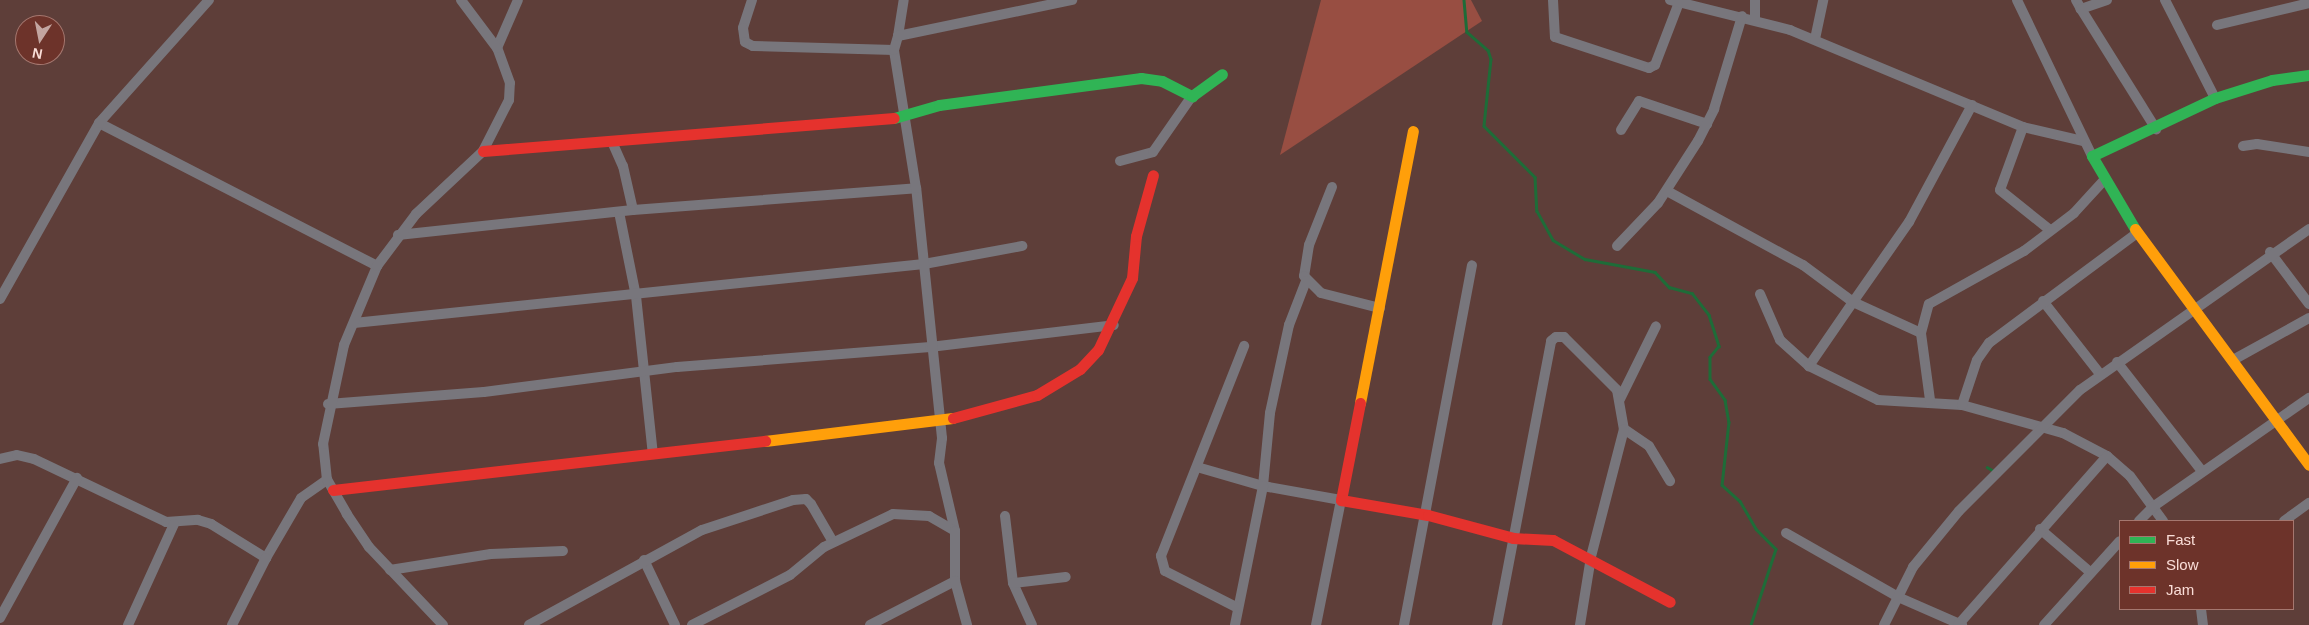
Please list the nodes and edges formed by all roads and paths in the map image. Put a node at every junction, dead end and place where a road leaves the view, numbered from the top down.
1 (210, 0) edge
2 (461, 0) edge
3 (518, 0) edge
4 (752, 0) edge
5 (904, 0) edge
6 (1072, 0) edge
7 (1553, 0) edge
8 (1756, 0) edge
9 (1823, 0) edge
10 (2017, 0) edge
11 (2108, 0) edge
12 (2166, 0) edge
13 (1677, 1) edge
14 (2309, 3) edge
15 (2079, 4) edge
16 (1742, 16) junction
17 (1755, 20) junction
18 (2216, 25) dead end
19 (898, 36) junction
20 (1815, 39) junction
21 (496, 48) junction
22 (894, 50) junction
23 (1222, 74) dead end
24 (2309, 75) edge
25 (1192, 96) junction
26 (2215, 98) junction
27 (1972, 105) junction
28 (906, 116) junction
29 (99, 123) junction
30 (1706, 124) junction
31 (2023, 127) junction
32 (2156, 129) junction
33 (1621, 130) dead end
34 (1413, 131) dead end
35 (2083, 141) junction
36 (613, 144) junction
37 (2243, 146) dead end
38 (483, 151) junction
39 (2309, 152) edge
40 (2092, 156) junction
41 (1120, 161) dead end
42 (1153, 176) dead end
43 (2105, 179) junction
44 (1332, 187) dead end
45 (916, 188) junction
46 (1667, 190) junction
47 (633, 210) junction
48 (619, 212) junction
49 (2309, 229) edge
50 (2050, 230) junction
51 (2137, 233) junction
52 (398, 236) junction
53 (1022, 246) dead end
54 (1617, 246) dead end
55 (2270, 252) junction
56 (924, 264) junction
57 (1472, 264) dead end
58 (377, 266) junction
59 (1306, 281) junction
60 (1760, 294) dead end
61 (636, 296) junction
62 (0, 299) edge
63 (2043, 301) junction
64 (1853, 302) junction
65 (2309, 304) edge
66 (1380, 308) junction
67 (2191, 308) junction
68 (2309, 318) edge
69 (354, 323) junction
70 (1114, 325) junction
71 (1656, 326) dead end
72 (1921, 333) junction
73 (1244, 346) dead end
74 (930, 347) junction
75 (2233, 360) junction
76 (2117, 362) junction
77 (1810, 366) junction
78 (643, 374) junction
79 (2100, 374) junction
80 (2309, 398) edge
81 (1620, 399) junction
82 (1930, 400) junction
83 (328, 404) junction
84 (1962, 405) junction
85 (940, 421) junction
86 (2276, 421) junction
87 (2044, 426) junction
88 (1624, 429) junction
89 (653, 454) junction
90 (2106, 456) junction
91 (0, 459) edge
92 (2309, 465) edge
93 (1196, 467) junction
94 (2202, 471) junction
95 (78, 478) junction
96 (327, 480) junction
97 (1670, 481) dead end
98 (1263, 486) junction
99 (333, 490) junction
100 (1341, 500) junction
101 (2309, 503) edge
102 (2154, 506) junction
103 (1428, 515) junction
104 (1005, 516) dead end
105 (2140, 520) edge
106 (2162, 520) edge
107 (2285, 520) edge
108 (174, 524) junction
109 (2040, 529) junction
110 (955, 531) junction
111 (1786, 533) dead end
112 (1513, 538) junction
113 (833, 542) junction
114 (2119, 542) edge
115 (563, 551) dead end
116 (1591, 557) junction
117 (266, 558) junction
118 (644, 560) junction
119 (390, 570) junction
120 (2090, 572) junction
121 (1066, 576) dead end
122 (955, 581) junction
123 (1013, 583) junction
124 (1898, 597) junction
125 (1670, 602) dead end
126 (1238, 608) junction
127 (2201, 610) edge
128 (0, 618) edge
129 (1960, 624) edge
130 (128, 625) edge
131 (232, 625) edge
132 (443, 625) edge
133 (529, 625) edge
134 (675, 625) edge
135 (692, 625) edge
136 (870, 625) edge
137 (967, 625) edge
138 (1032, 625) edge
139 (1235, 625) edge
140 (1316, 625) edge
141 (1404, 625) edge
142 (1497, 625) edge
143 (1580, 625) edge
144 (1884, 625) edge
145 (2044, 625) edge
146 (2203, 625) edge

1 - 29 street
2 - 21 street
3 - 21 street
4 - 22 street
5 - 19 street
6 - 19 street
7 - 13 street
8 - 17 street
9 - 20 street
10 - 35 street
11 - 15 street
12 - 26 street
13 - 16 street
14 - 18 street
15 - 32 street
16 - 17 street
16 - 30 street
17 - 20 street
19 - 22 street
20 - 27 street
21 - 38 street
22 - 28 street
23 - 25 street
24 - 26 street
25 - 28 street
25 - 41 street
26 - 32 street
27 - 31 street
27 - 64 street
28 - 36 street
28 - 45 street
29 - 58 street
29 - 62 street
30 - 33 street
30 - 46 street
31 - 35 street
31 - 50 street
32 - 40 street
34 - 66 street
35 - 40 street
36 - 38 street
36 - 47 street
37 - 39 street
38 - 52 street
40 - 43 street
42 - 70 street
43 - 50 street
43 - 51 street
44 - 59 street
45 - 47 street
45 - 56 street
46 - 54 street
46 - 64 street
47 - 48 street
48 - 52 street
48 - 61 street
49 - 55 street
50 - 72 street
51 - 63 street
51 - 67 street
52 - 58 street
53 - 56 street
55 - 65 street
55 - 67 street
56 - 61 street
56 - 74 street
57 - 103 street
58 - 69 street
59 - 66 street
59 - 98 street
60 - 77 street
61 - 69 street
61 - 78 street
63 - 79 street
63 - 84 street
64 - 72 street
64 - 77 street
66 - 100 street
67 - 75 street
67 - 76 street
68 - 75 street
69 - 83 street
70 - 74 street
70 - 85 street
71 - 81 street
72 - 82 street
73 - 93 street
74 - 78 street
74 - 85 street
75 - 86 street
76 - 79 street
76 - 94 street
77 - 82 street
78 - 83 street
78 - 89 street
79 - 87 street
80 - 86 street
81 - 88 street
81 - 112 street
82 - 84 street
83 - 96 street
84 - 87 street
85 - 89 street
85 - 110 street
86 - 92 street
86 - 94 street
87 - 90 street
87 - 124 street
88 - 97 street
88 - 116 street
89 - 99 street
90 - 102 street
90 - 109 street
91 - 95 street
93 - 98 street
93 - 126 street
94 - 102 street
95 - 108 street
95 - 128 street
96 - 99 street
96 - 117 street
98 - 100 street
98 - 126 street
99 - 119 street
100 - 103 street
100 - 140 street
101 - 107 street
102 - 105 street
102 - 106 street
103 - 112 street
103 - 141 street
104 - 123 street
108 - 117 street
108 - 130 street
109 - 120 street
109 - 129 street
110 - 113 street
110 - 122 street
111 - 124 street
112 - 116 street
112 - 142 street
113 - 118 street
113 - 135 street
114 - 120 street
115 - 119 street
116 - 125 street
116 - 143 street
117 - 131 street
118 - 133 street
118 - 134 street
119 - 132 street
120 - 145 street
121 - 123 street
122 - 136 street
122 - 137 street
123 - 138 street
124 - 129 street
124 - 144 street
126 - 139 street
127 - 146 street

